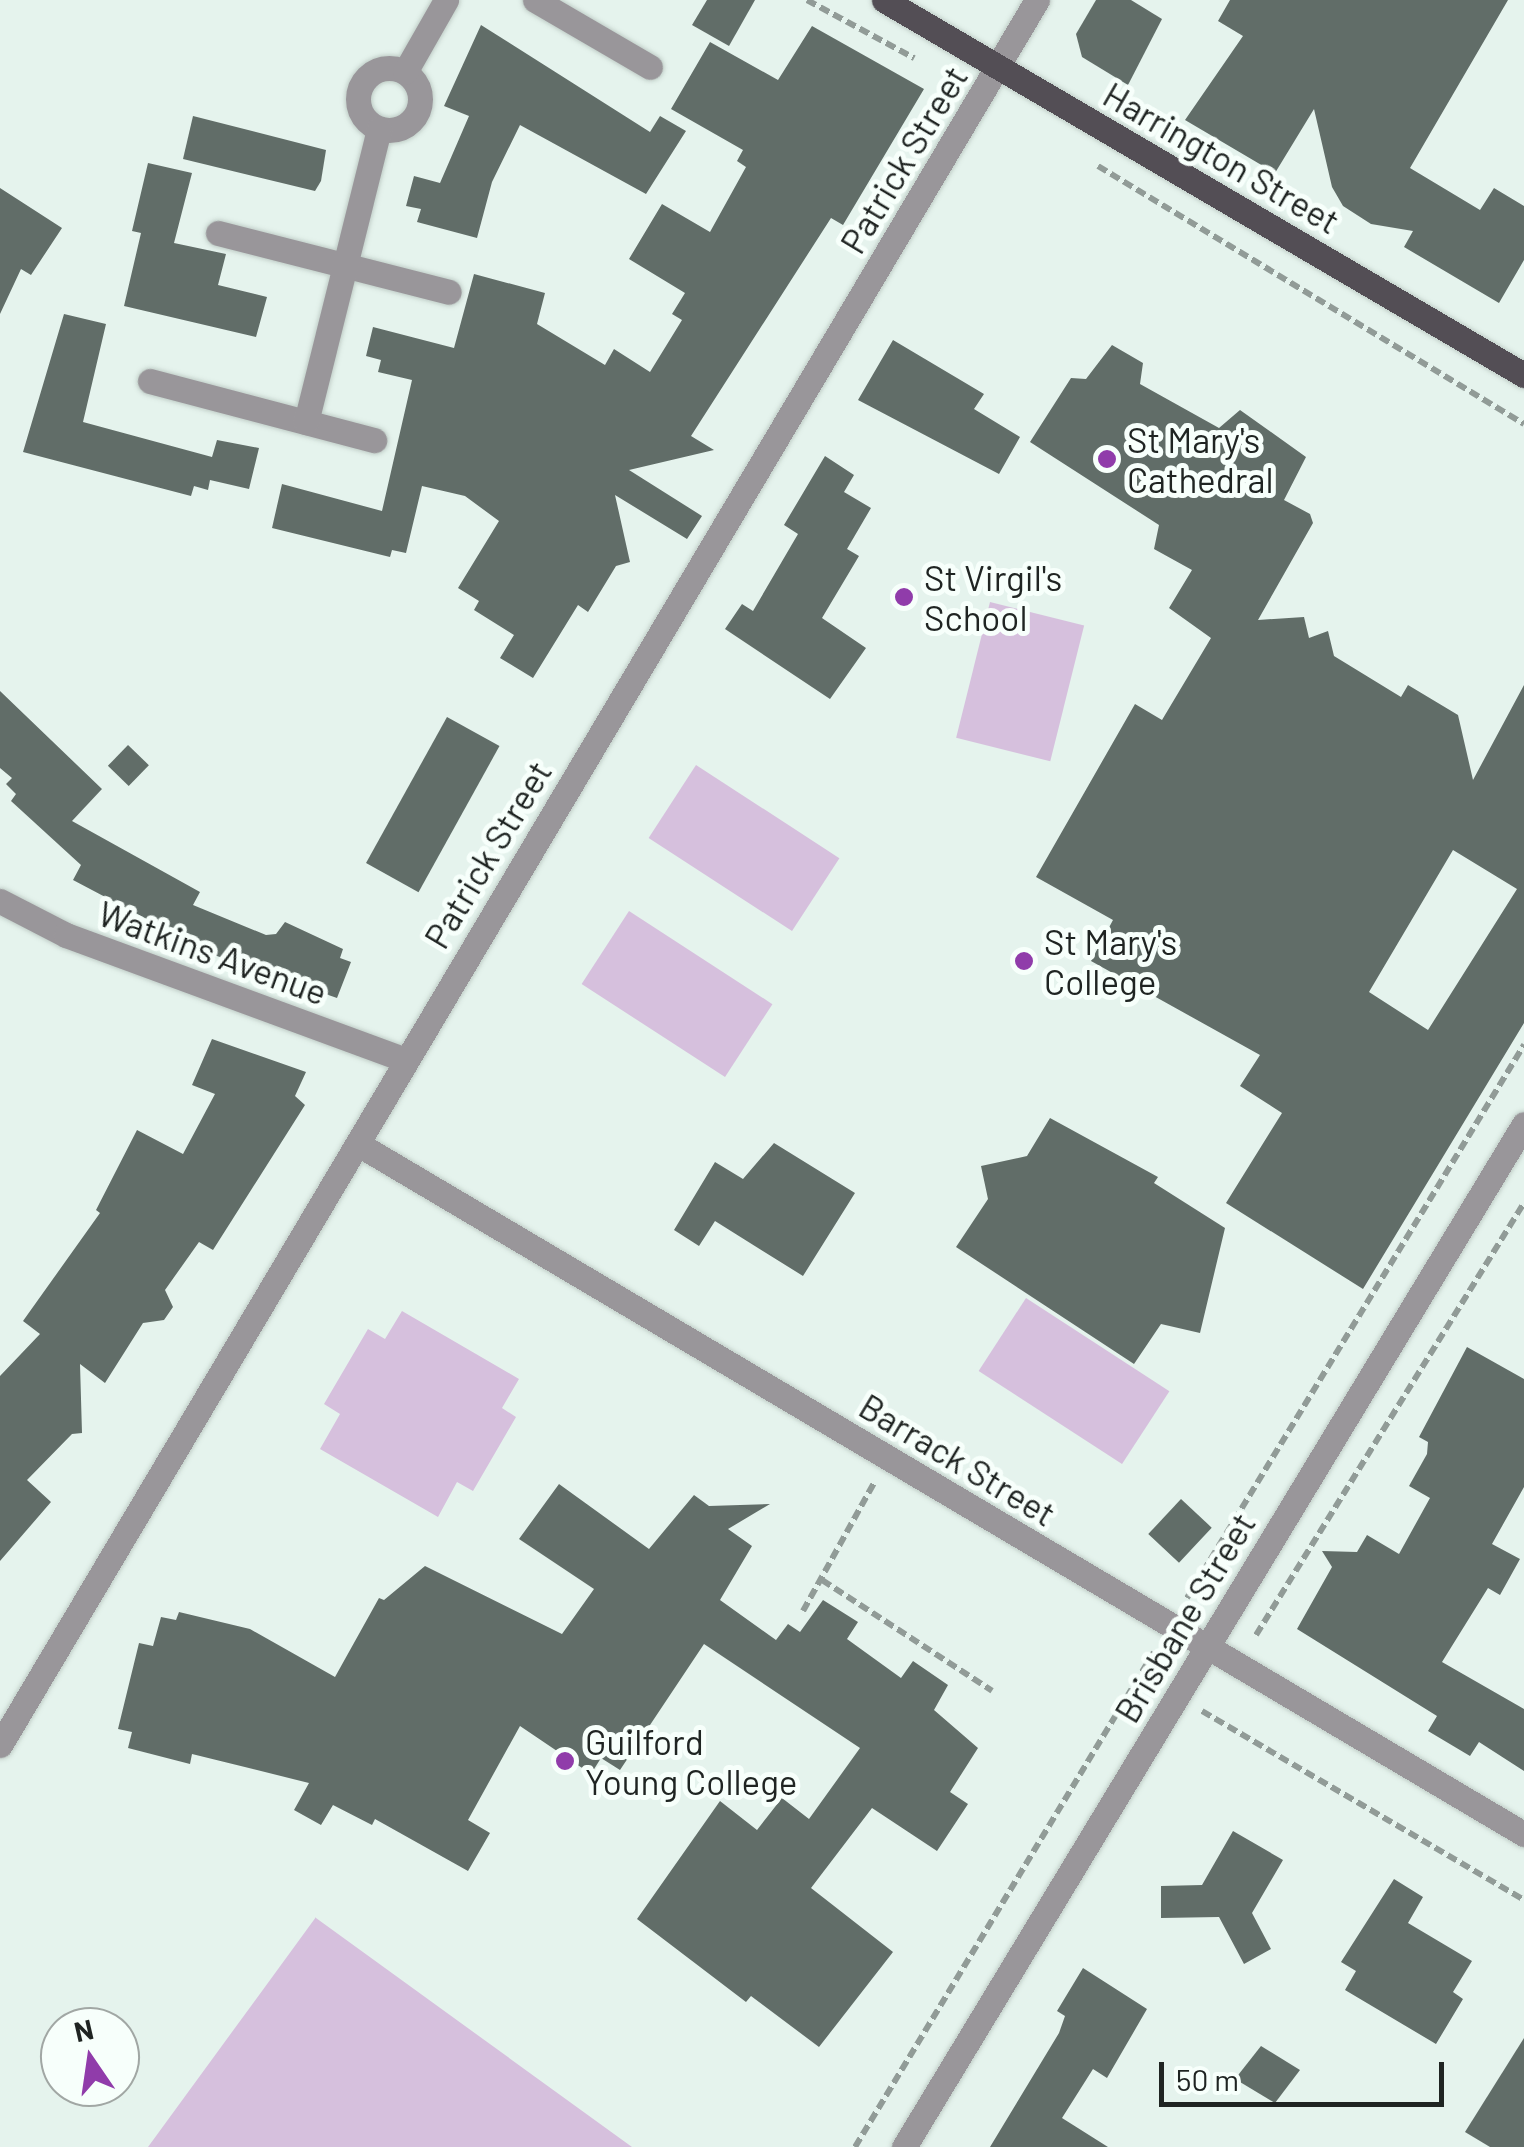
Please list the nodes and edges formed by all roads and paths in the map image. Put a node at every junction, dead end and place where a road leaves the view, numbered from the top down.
1 (446, 0) edge
2 (535, 0) edge
3 (807, 0) edge
4 (884, 0) edge
5 (1036, 0) edge
6 (929, 66) dead end
7 (998, 66) junction
8 (650, 68) dead end
9 (405, 72) junction
10 (379, 129) junction
11 (1088, 160) dead end
12 (218, 232) dead end
13 (344, 265) junction
14 (449, 292) dead end
15 (1524, 375) edge
16 (150, 380) dead end
17 (306, 422) junction
18 (1524, 424) edge
19 (374, 440) dead end
20 (0, 901) edge
21 (1524, 1045) edge
22 (405, 1060) junction
23 (1524, 1124) edge
24 (358, 1144) junction
25 (1524, 1203) edge
26 (887, 1458) junction
27 (822, 1580) junction
28 (803, 1610) dead end
29 (1170, 1626) junction
30 (1206, 1648) junction
31 (1236, 1666) junction
32 (992, 1691) dead end
33 (1176, 1696) junction
34 (0, 1745) edge
35 (1524, 1834) edge
36 (1524, 1900) edge
37 (855, 2147) edge
38 (904, 2147) edge

1 - 9 street
2 - 8 street
3 - 6 path
4 - 7 main road, Harrington Street
5 - 7 street, Patrick Street
7 - 15 main road, Harrington Street
7 - 22 street, Patrick Street
9 - 10 street
9 - 10 street
10 - 13 street
11 - 18 path
12 - 13 street
13 - 14 street
13 - 17 street
16 - 17 street
17 - 19 street
20 - 22 street, Watkins Avenue
21 - 29 path
22 - 24 street, Patrick Street
23 - 30 street, Brisbane Street
24 - 26 street, Barrack Street
24 - 34 street, Patrick Street
25 - 31 path
26 - 27 path
26 - 29 street, Barrack Street
27 - 28 path
27 - 32 path
29 - 30 street, Barrack Street
29 - 37 path
30 - 31 street, Barrack Street
30 - 33 street, Brisbane Street
31 - 35 street, Barrack Street
33 - 36 path
33 - 38 street, Brisbane Street

